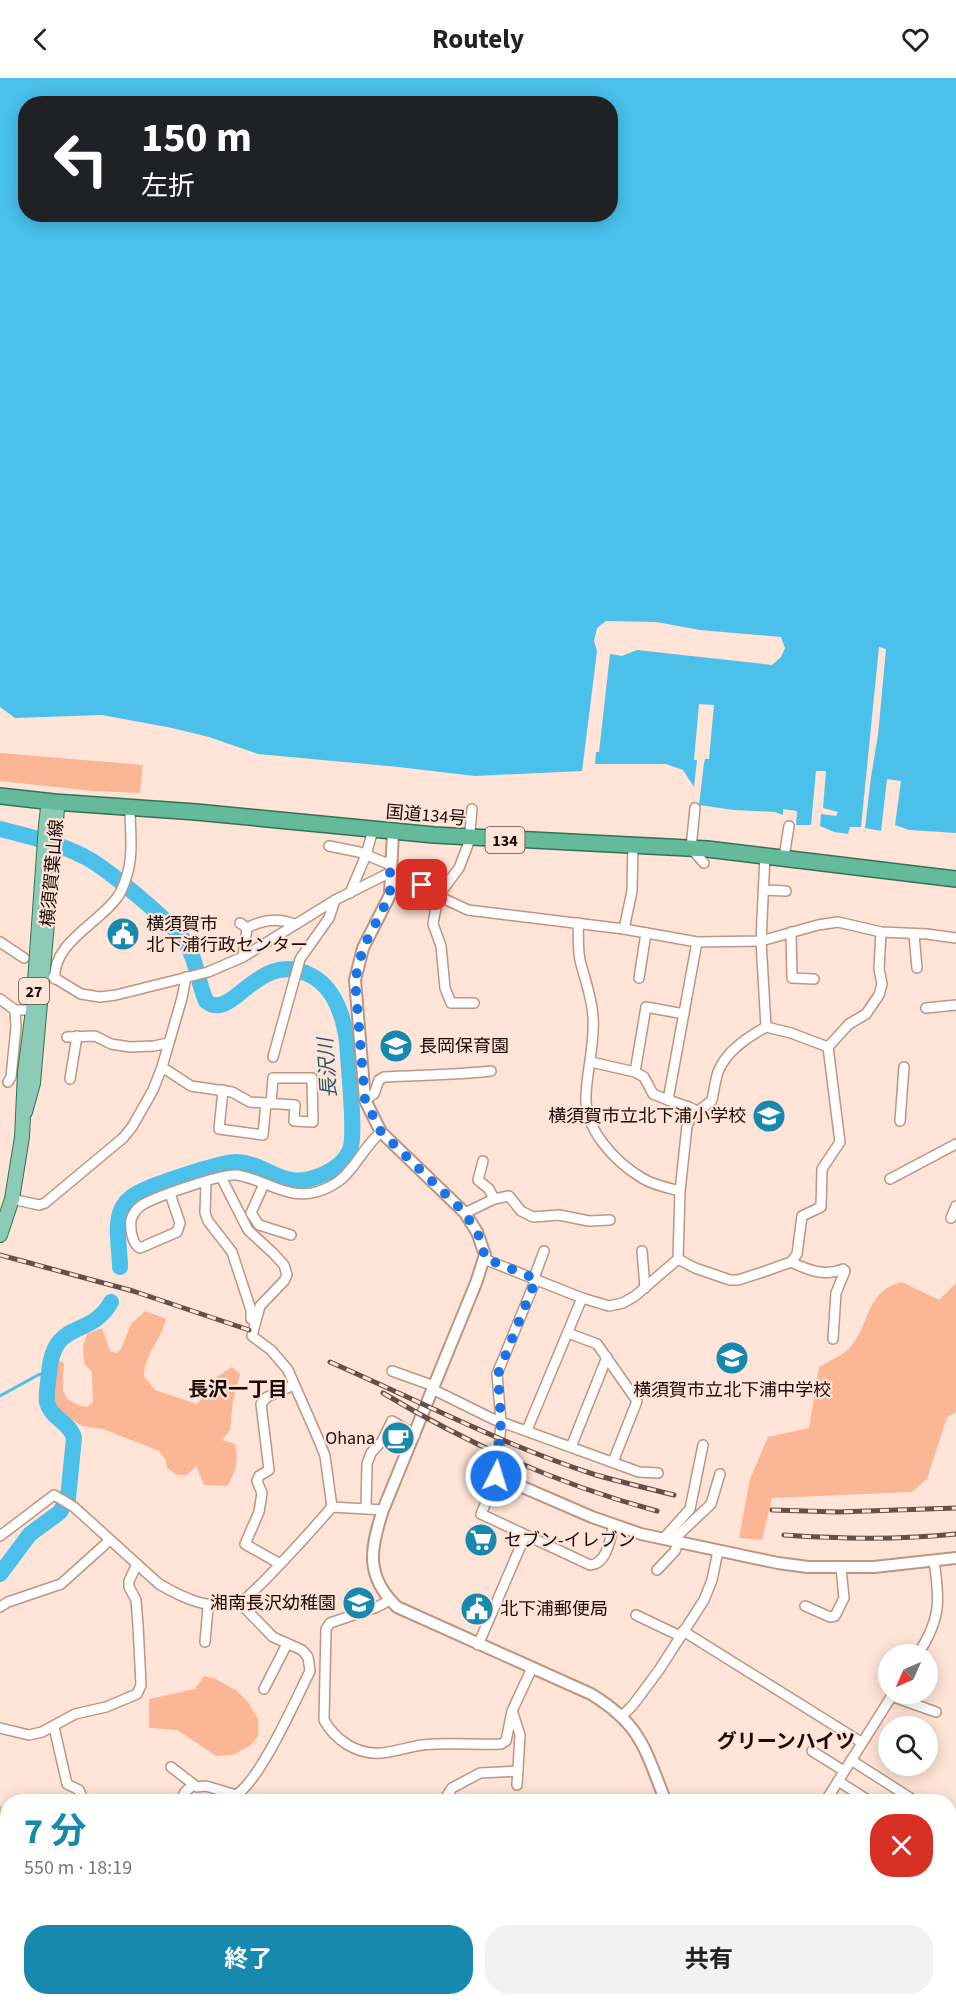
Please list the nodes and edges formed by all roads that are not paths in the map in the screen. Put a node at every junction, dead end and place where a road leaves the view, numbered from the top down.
1 (0, 796) edge
2 (54, 802) junction
3 (130, 808) junction
4 (695, 808) dead end
5 (472, 809) dead end
6 (789, 826) dead end
7 (373, 830) junction
8 (393, 832) junction
9 (469, 838) junction
10 (633, 844) junction
11 (329, 846) dead end
12 (691, 848) junction
13 (366, 855) junction
14 (765, 855) junction
15 (784, 857) junction
16 (704, 863) dead end
17 (391, 869) junction
18 (956, 879) edge
19 (764, 890) junction
20 (786, 891) dead end
21 (350, 892) junction
22 (438, 896) junction
23 (335, 900) junction
24 (578, 923) junction
25 (294, 924) junction
26 (624, 929) junction
27 (791, 932) junction
28 (880, 932) junction
29 (646, 933) junction
30 (914, 935) junction
31 (956, 938) edge
32 (761, 941) junction
33 (0, 942) edge
34 (697, 942) junction
35 (243, 957) junction
36 (24, 958) dead end
37 (917, 968) dead end
38 (190, 976) junction
39 (639, 978) dead end
40 (814, 979) dead end
41 (0, 999) edge
42 (474, 1003) dead end
43 (956, 1005) edge
44 (926, 1008) dead end
45 (15, 1010) junction
46 (37, 1010) junction
47 (684, 1014) junction
48 (766, 1027) junction
49 (168, 1042) junction
50 (828, 1047) junction
51 (273, 1057) dead end
52 (591, 1062) junction
53 (162, 1066) junction
54 (904, 1067) dead end
55 (490, 1071) dead end
56 (634, 1072) junction
57 (70, 1078) dead end
58 (8, 1082) dead end
59 (223, 1090) junction
60 (365, 1100) junction
61 (668, 1100) junction
62 (269, 1103) junction
63 (697, 1111) junction
64 (900, 1121) dead end
65 (381, 1132) junction
66 (956, 1144) edge
67 (483, 1161) dead end
68 (221, 1177) junction
69 (890, 1179) dead end
70 (206, 1182) junction
71 (264, 1184) junction
72 (681, 1191) junction
73 (170, 1194) junction
74 (12, 1199) junction
75 (494, 1199) junction
76 (956, 1206) edge
77 (465, 1213) junction
78 (951, 1218) dead end
79 (610, 1220) dead end
80 (0, 1235) edge
81 (291, 1235) dead end
82 (544, 1251) dead end
83 (642, 1251) dead end
84 (484, 1258) junction
85 (678, 1259) junction
86 (791, 1262) junction
87 (535, 1278) junction
88 (645, 1288) junction
89 (582, 1298) junction
90 (257, 1322) junction
91 (568, 1333) junction
92 (833, 1339) dead end
93 (606, 1357) junction
94 (392, 1371) dead end
95 (294, 1385) junction
96 (433, 1387) junction
97 (501, 1422) junction
98 (527, 1430) junction
99 (415, 1435) junction
100 (703, 1445) dead end
101 (571, 1447) junction
102 (613, 1462) junction
103 (658, 1473) dead end
104 (720, 1474) dead end
105 (496, 1476) junction
106 (332, 1507) junction
107 (366, 1508) junction
108 (383, 1510) junction
109 (614, 1525) junction
110 (1, 1534) edge
111 (525, 1536) junction
112 (110, 1540) junction
113 (671, 1541) junction
114 (718, 1551) junction
115 (956, 1558) edge
116 (934, 1561) junction
117 (137, 1564) junction
118 (280, 1564) junction
119 (841, 1568) junction
120 (657, 1570) dead end
121 (390, 1600) junction
122 (240, 1603) junction
123 (805, 1606) dead end
124 (0, 1607) edge
125 (208, 1607) junction
126 (636, 1615) dead end
127 (681, 1633) junction
128 (205, 1642) dead end
129 (287, 1644) junction
130 (924, 1644) edge
131 (478, 1645) junction
132 (532, 1668) junction
133 (264, 1689) dead end
134 (886, 1704) edge
135 (915, 1704) edge
136 (512, 1711) junction
137 (936, 1712) dead end
138 (622, 1716) junction
139 (54, 1727) junction
140 (0, 1728) edge
141 (861, 1742) junction
142 (812, 1751) dead end
143 (851, 1760) junction
144 (171, 1767) dead end
145 (518, 1771) junction
146 (844, 1771) junction
147 (838, 1781) junction
148 (193, 1785) junction
149 (517, 1785) dead end
150 (81, 1794) edge
151 (184, 1794) edge
152 (233, 1794) edge
153 (238, 1794) edge
154 (448, 1794) edge
155 (663, 1794) edge
156 (830, 1794) edge
157 (859, 1794) edge
158 (904, 1794) edge

1 - 2 highway, 国道134号 / 134
2 - 3 highway, 国道134号 / 134
2 - 46 main road, 横須賀葉山線 / 27
3 - 7 highway, 国道134号 / 134
3 - 38 street
4 - 12 street
5 - 9 street
6 - 15 street
7 - 8 highway, 国道134号 / 134
7 - 13 street
8 - 9 highway, 国道134号 / 134
8 - 17 street
9 - 10 highway, 国道134号 / 134
9 - 22 street
10 - 12 highway, 国道134号 / 134
10 - 26 street
11 - 13 street
12 - 14 highway, 国道134号 / 134
12 - 16 street
13 - 17 street
13 - 21 street
14 - 15 highway, 国道134号 / 134
14 - 19 street
15 - 18 highway, 国道134号 / 134
17 - 21 street
17 - 22 street
17 - 60 street
19 - 20 street
19 - 32 street
21 - 23 street
22 - 24 street
22 - 42 street
23 - 25 street
23 - 51 street
24 - 26 street
24 - 52 street
25 - 35 street
25 - 35 street
26 - 29 street
27 - 28 street
27 - 32 street
27 - 40 street
28 - 30 street
28 - 50 street
29 - 34 street
29 - 39 street
30 - 31 street
30 - 37 street
32 - 34 street
32 - 48 street
33 - 36 street
34 - 47 street
35 - 38 street
38 - 49 street
41 - 45 street
43 - 44 street
45 - 46 street
45 - 58 street
46 - 74 main road, 横須賀葉山線 / 27
47 - 56 street
47 - 61 street
48 - 50 street
48 - 63 street
49 - 53 street
49 - 57 street
50 - 86 street
52 - 56 street
52 - 72 street
53 - 59 street
53 - 74 street
54 - 64 street
55 - 60 street
56 - 61 street
59 - 62 street
59 - 62 street
60 - 65 street
61 - 63 street
62 - 62 street
63 - 72 street
65 - 71 street
65 - 77 street
66 - 69 street
67 - 75 street
68 - 70 street
68 - 71 street
68 - 90 street
70 - 73 street
70 - 90 street
71 - 81 street
72 - 85 street
73 - 73 street
74 - 80 main road, 横須賀葉山線 / 27
75 - 77 street
75 - 79 street
76 - 78 street
77 - 84 street
82 - 87 street
83 - 88 street
84 - 87 street
84 - 96 street
85 - 86 street
85 - 88 street
86 - 92 street
87 - 89 street
87 - 97 street
88 - 89 street
89 - 91 street
90 - 95 street
91 - 93 street
91 - 98 street
93 - 101 street
93 - 102 street
94 - 96 street
95 - 106 street
95 - 118 street
96 - 97 street
96 - 99 street
97 - 98 street
97 - 105 street
98 - 101 street
99 - 107 street
99 - 108 street
100 - 113 street
101 - 102 street
102 - 103 street
104 - 113 street
105 - 109 street
105 - 111 street
106 - 107 street
106 - 118 street
107 - 108 street
108 - 121 street
109 - 111 street
109 - 113 street
110 - 112 street
111 - 131 street
112 - 117 street
112 - 124 street
113 - 114 street
113 - 120 street
114 - 119 street
114 - 127 street
115 - 116 street
116 - 119 street
116 - 130 street
117 - 125 street
117 - 139 street
118 - 122 street
119 - 123 street
121 - 131 street
121 - 136 street
122 - 125 street
122 - 129 street
125 - 128 street
126 - 127 street
127 - 138 street
127 - 141 street
129 - 133 street
129 - 153 street
131 - 132 street
132 - 136 street
132 - 138 street
134 - 141 street
135 - 137 street
136 - 145 street
138 - 155 street
139 - 140 street
139 - 150 street
141 - 143 street
142 - 146 street
143 - 146 street
143 - 158 street
144 - 148 street
145 - 149 street
145 - 154 street
146 - 147 street
147 - 156 street
147 - 157 street
148 - 151 street
148 - 152 street

